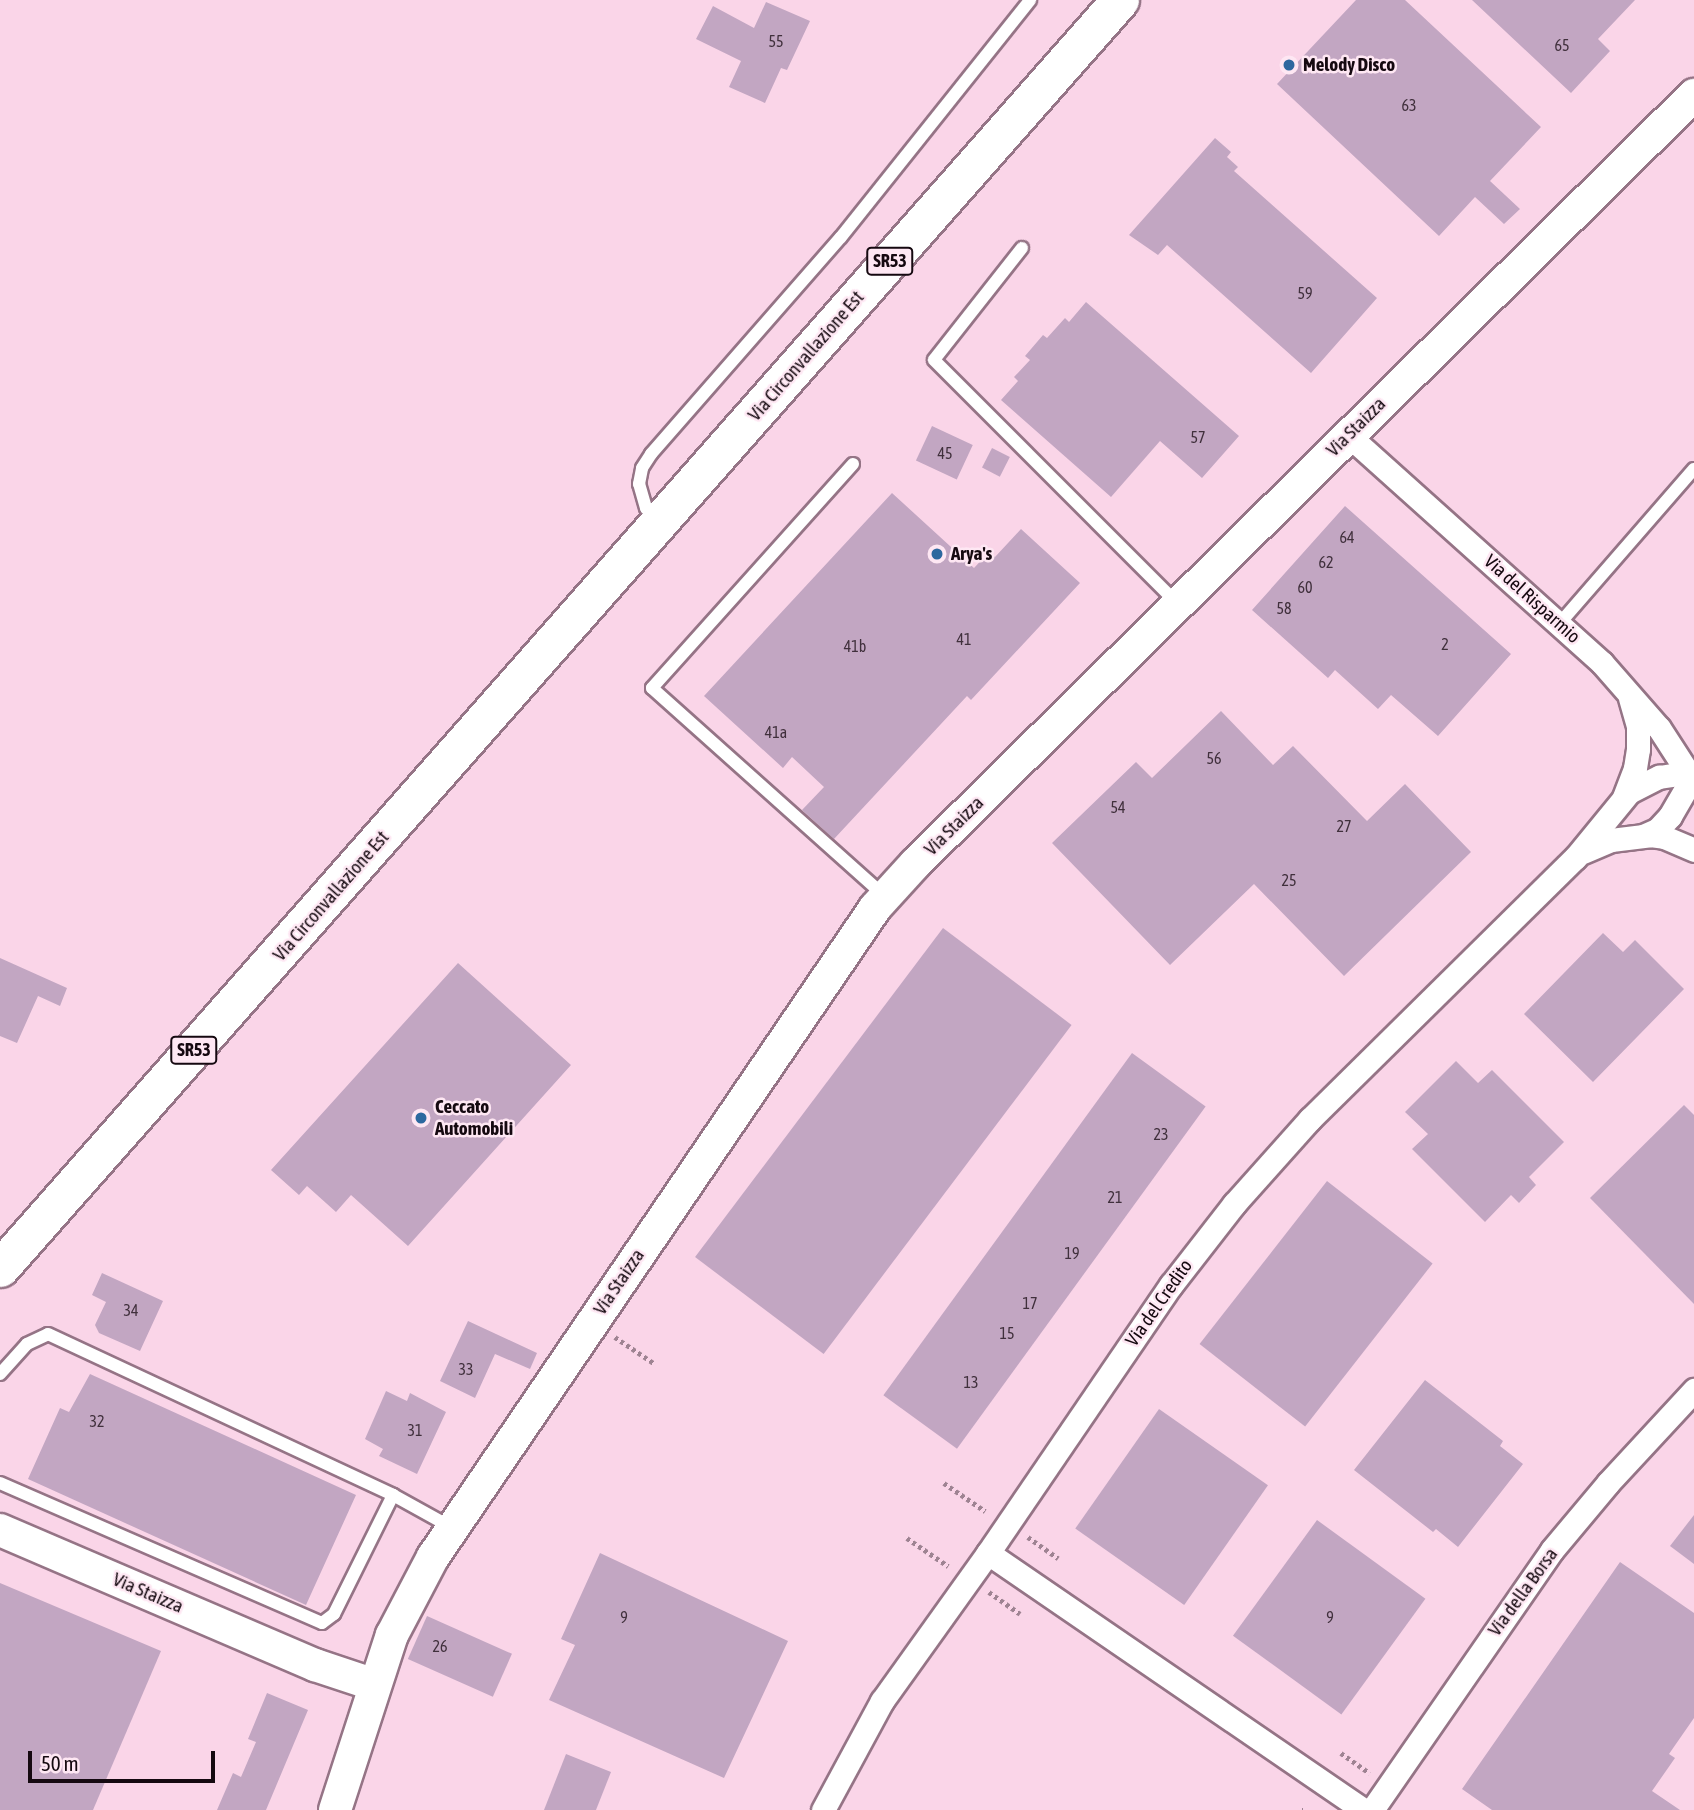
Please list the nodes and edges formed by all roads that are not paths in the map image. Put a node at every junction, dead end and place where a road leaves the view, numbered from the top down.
1 (1030, 0) edge
2 (1120, 0) edge
3 (1691, 101) edge
4 (1022, 248) dead end
5 (1348, 435) junction
6 (853, 464) dead end
7 (1694, 469) edge
8 (660, 523) junction
9 (1178, 604) junction
10 (1560, 623) junction
11 (1626, 688) junction
12 (1692, 775) edge
13 (1622, 800) junction
14 (1645, 835) junction
15 (1694, 850) edge
16 (1575, 858) junction
17 (885, 896) junction
18 (3, 1268) edge
19 (0, 1374) edge
20 (1694, 1390) edge
21 (0, 1483) edge
22 (393, 1495) junction
23 (451, 1527) junction
24 (0, 1530) edge
25 (988, 1553) junction
26 (375, 1685) junction
27 (335, 1810) edge
28 (824, 1810) edge
29 (1364, 1810) edge
30 (1372, 1810) edge

1 - 8 lane
2 - 8 main road, Via Circonvallazione Est / SR53
3 - 5 street, Via Staizza
4 - 9 lane
5 - 9 street, Via Staizza
5 - 10 street, Via del Risparmio
6 - 17 lane
7 - 10 lane
8 - 18 main road, Via Circonvallazione Est / SR53
9 - 17 street, Via Staizza
10 - 11 street, Via del Risparmio
11 - 12 street, Via del Risparmio
11 - 13 street, Via del Credito
12 - 13 street, Via del Credito
12 - 14 street
13 - 16 street, Via del Credito
14 - 15 street, Via del Credito
14 - 16 street, Via del Credito
16 - 25 street, Via del Credito
17 - 23 street, Via Staizza
19 - 22 lane
20 - 30 street, Via della Borsa
21 - 22 lane
22 - 23 lane
23 - 26 street, Via Staizza
24 - 26 street, Via Staizza
25 - 28 street, Via del Credito
25 - 29 street
26 - 27 street, Via Staizza

